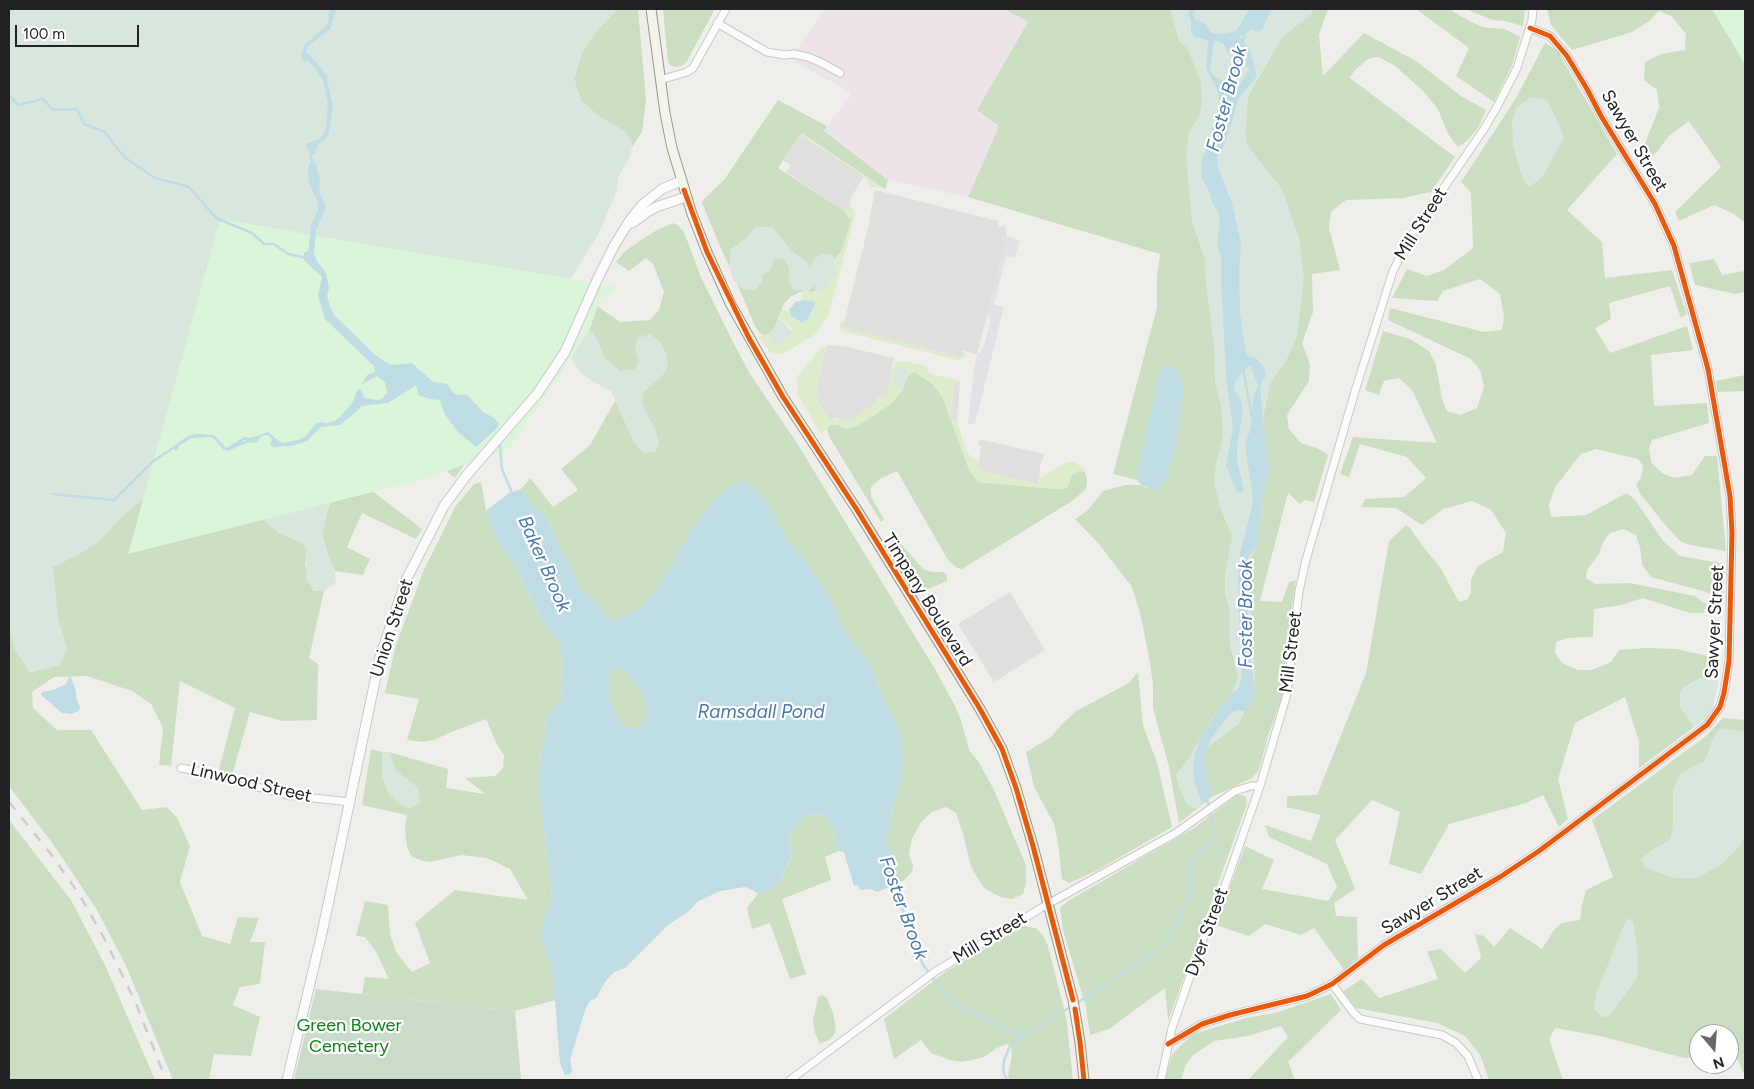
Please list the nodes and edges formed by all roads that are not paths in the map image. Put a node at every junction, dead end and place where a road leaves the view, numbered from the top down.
1 (651, 9) edge
2 (726, 9) edge
3 (1533, 9) edge
4 (718, 23) junction
5 (1530, 28) junction
6 (840, 73) dead end
7 (660, 80) junction
8 (681, 180) junction
9 (686, 198) junction
10 (625, 230) junction
11 (182, 768) dead end
12 (1260, 786) junction
13 (350, 802) junction
14 (1048, 904) junction
15 (1332, 984) junction
16 (1168, 1044) junction
17 (287, 1080) edge
18 (790, 1080) edge
19 (1084, 1080) edge
20 (1161, 1080) edge
21 (1478, 1080) edge

1 - 7 main road, Timpany Boulevard
2 - 4 street
3 - 5 street, Mill Street
4 - 6 street
4 - 7 street
5 - 12 street, Mill Street
5 - 15 street, Sawyer Street
7 - 8 main road, Timpany Boulevard
8 - 9 main road, Timpany Boulevard
8 - 10 street, Union Street
9 - 10 street
9 - 14 main road, Timpany Boulevard
10 - 13 street, Union Street
11 - 13 street, Linwood Street
12 - 14 street, Mill Street
12 - 16 street, Dyer Street
13 - 17 street, Union Street
14 - 18 street, Mill Street
14 - 19 main road, Timpany Boulevard
15 - 16 street, Sawyer Street
15 - 21 street
16 - 20 street, Dyer Street

